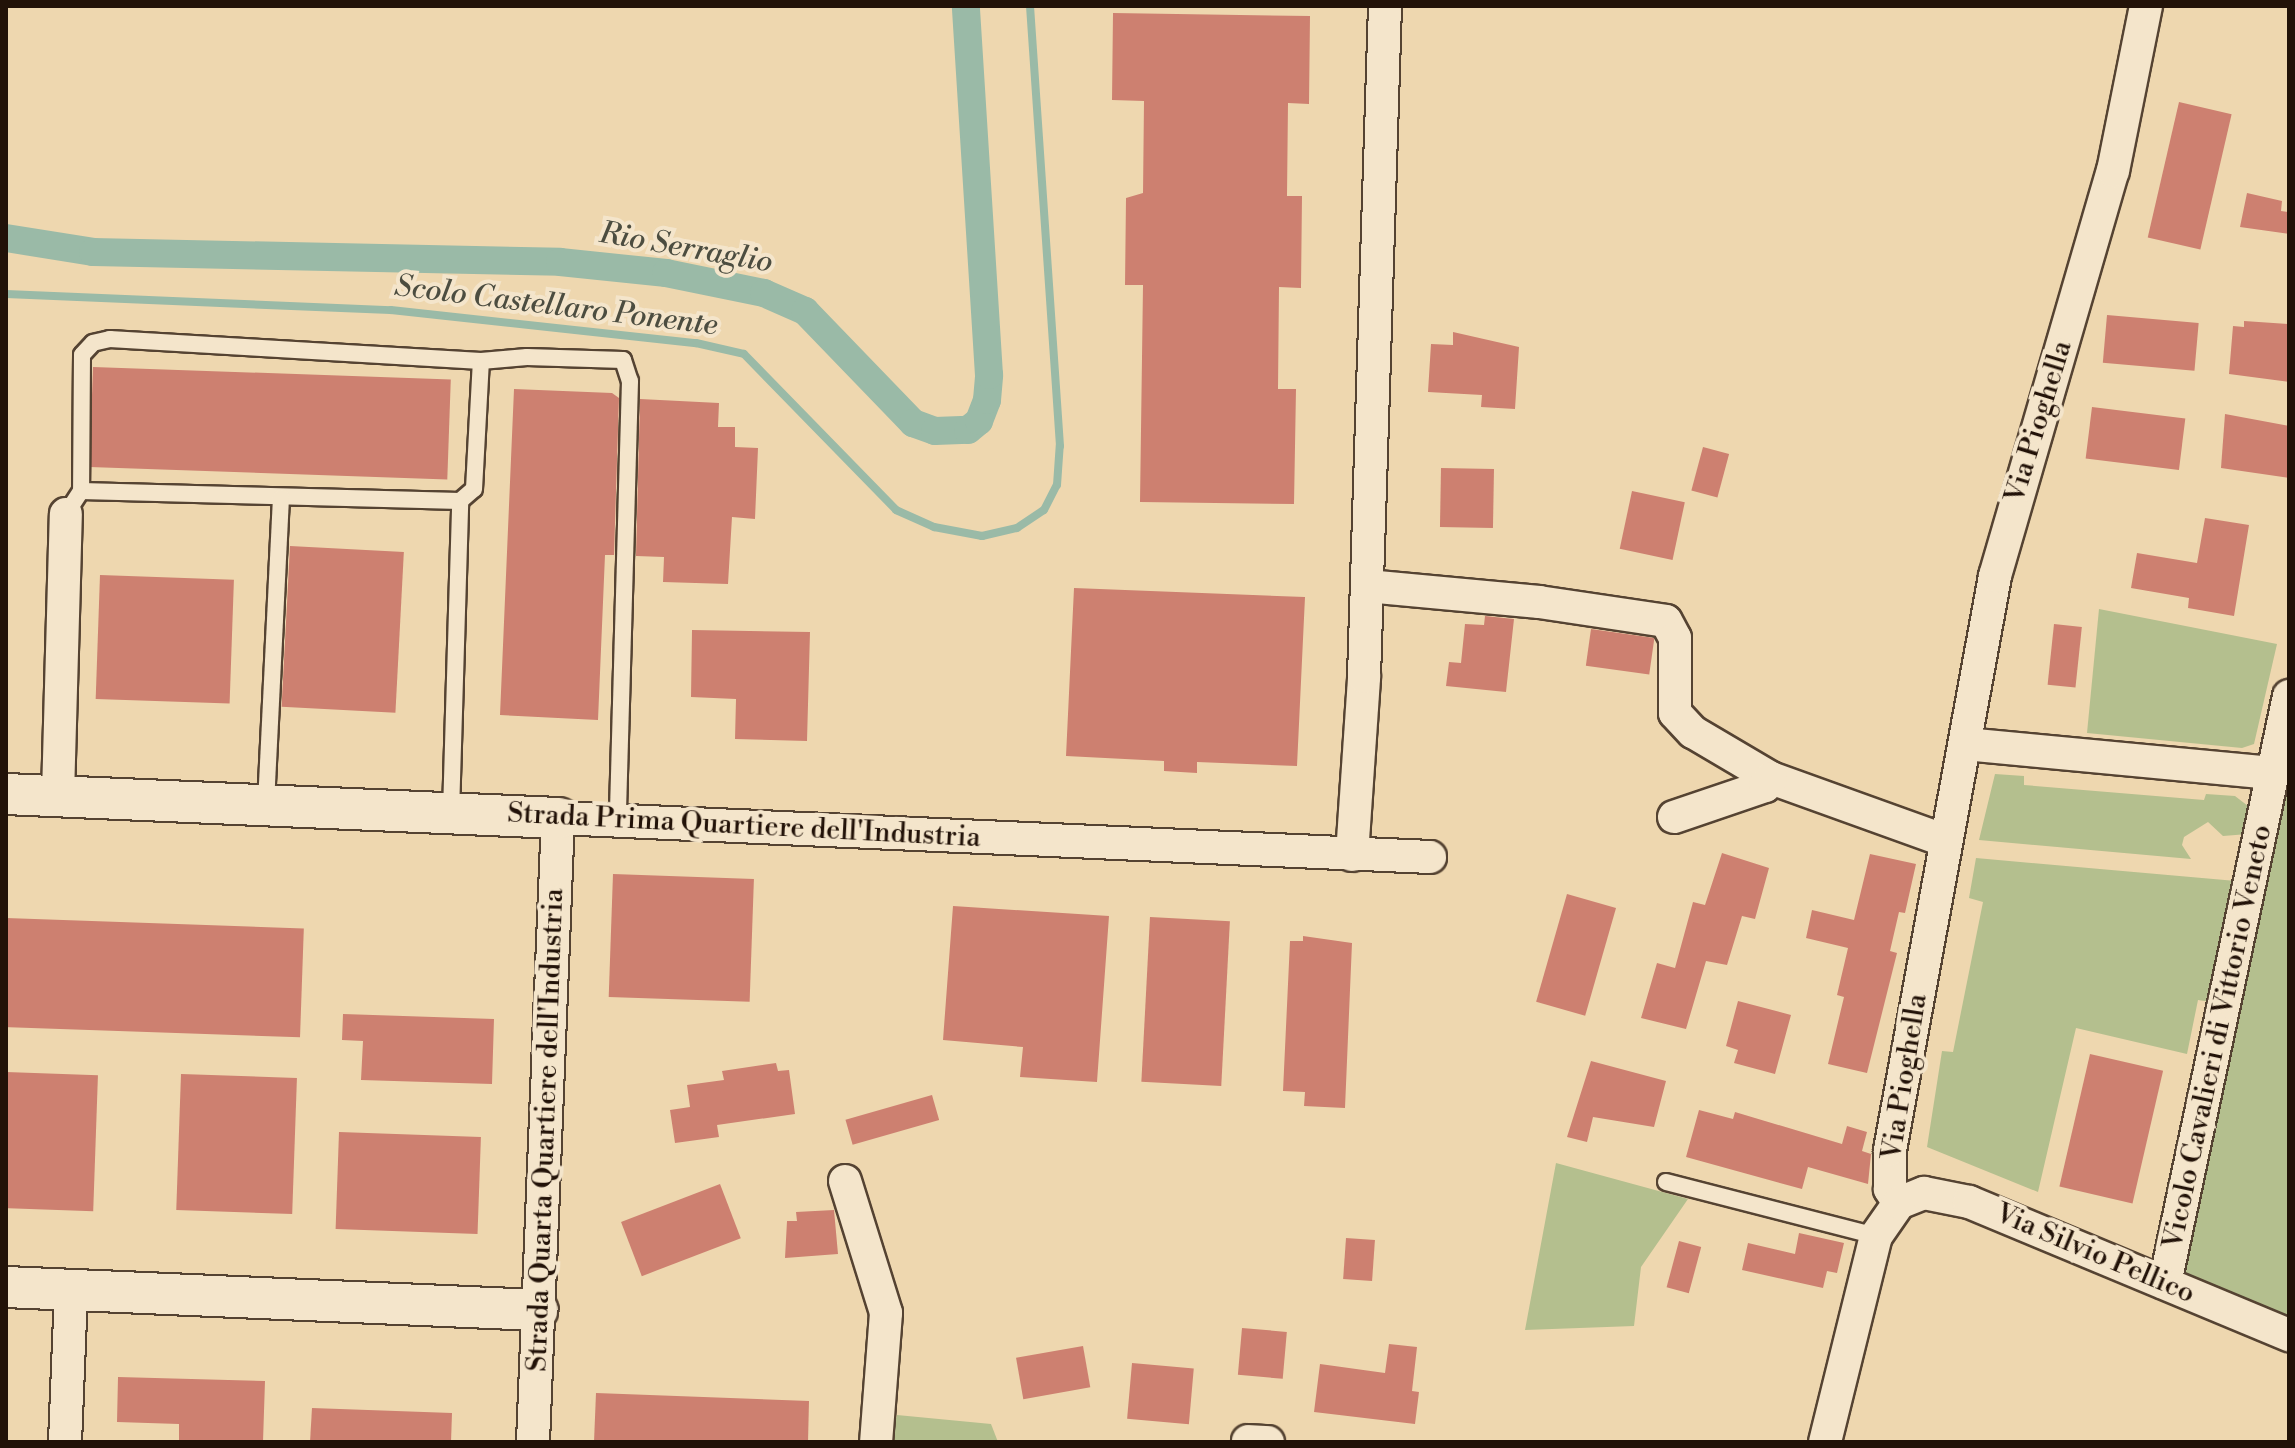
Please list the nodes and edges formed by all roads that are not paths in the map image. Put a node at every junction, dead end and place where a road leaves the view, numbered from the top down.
1 (1385, 6) edge
2 (2146, 6) edge
3 (481, 361) junction
4 (281, 497) junction
5 (460, 501) junction
6 (74, 502) junction
7 (1367, 586) junction
8 (2289, 696) edge
9 (1965, 744) junction
10 (2272, 773) junction
11 (1771, 778) junction
12 (6, 794) edge
13 (58, 795) junction
14 (266, 804) junction
15 (451, 813) junction
16 (1674, 817) dead end
17 (558, 818) junction
18 (618, 820) junction
19 (1946, 841) junction
20 (1352, 855) junction
21 (1430, 857) dead end
22 (845, 1181) dead end
23 (1666, 1182) dead end
24 (1899, 1203) junction
25 (1876, 1236) junction
26 (2165, 1283) junction
27 (6, 1287) edge
28 (71, 1290) junction
29 (538, 1310) junction
30 (2289, 1335) edge
31 (1248, 1441) edge
32 (65, 1442) edge
33 (533, 1442) edge
34 (876, 1442) edge
35 (1268, 1442) edge
36 (1825, 1442) edge

1 - 7 street
2 - 9 street, Via Pioghella
3 - 5 lane
3 - 6 lane
3 - 18 lane
4 - 5 lane
4 - 6 lane
4 - 14 lane
5 - 15 lane
6 - 13 street
7 - 11 street
7 - 20 street
8 - 10 street, Vicolo Cavalieri di Vittorio Veneto
9 - 10 street
9 - 19 street, Via Pioghella
10 - 26 street, Vicolo Cavalieri di Vittorio Veneto
11 - 16 street
11 - 19 street
12 - 13 street, Strada Prima Quartiere dell'Industria
13 - 14 street, Strada Prima Quartiere dell'Industria
14 - 15 street, Strada Prima Quartiere dell'Industria
15 - 17 street, Strada Prima Quartiere dell'Industria
17 - 18 street, Strada Prima Quartiere dell'Industria
17 - 29 street, Strada Quarta Quartiere dell'Industria
18 - 20 street, Strada Prima Quartiere dell'Industria
19 - 24 street, Via Pioghella
20 - 21 street, Strada Prima Quartiere dell'Industria
22 - 34 street
23 - 25 lane
24 - 25 street, Via Pioghella
24 - 26 street, Via Silvio Pellico
25 - 36 street, Via Pioghella
26 - 30 street, Via Silvio Pellico
27 - 28 street
28 - 29 street
28 - 32 street
29 - 33 street, Strada Quarta Quartiere dell'Industria
31 - 35 street

